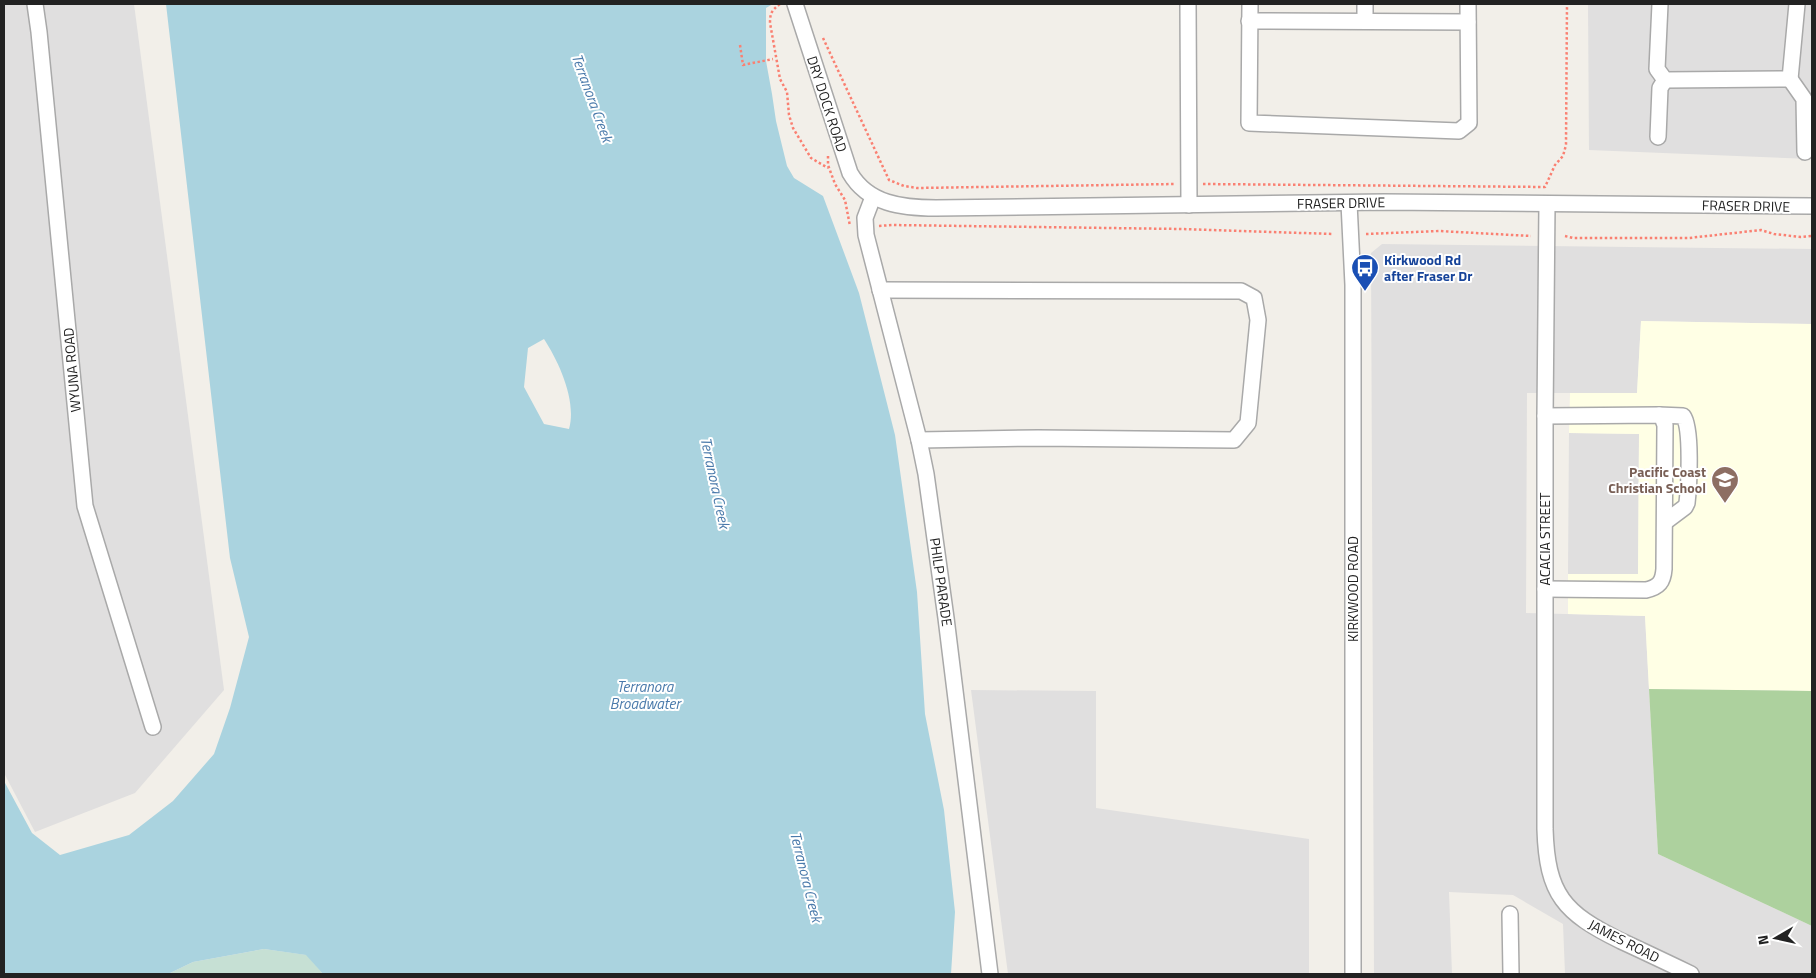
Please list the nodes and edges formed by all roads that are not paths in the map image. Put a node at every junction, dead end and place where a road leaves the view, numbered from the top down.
1 (34, 4) edge
2 (795, 4) edge
3 (1188, 4) edge
4 (1250, 4) edge
5 (1365, 4) edge
6 (1468, 4) edge
7 (1660, 4) edge
8 (1797, 4) edge
9 (1250, 21) junction
10 (1366, 21) junction
11 (1468, 22) junction
12 (1790, 78) junction
13 (1665, 80) junction
14 (1658, 137) dead end
15 (1805, 152) dead end
16 (872, 197) junction
17 (1349, 203) junction
18 (1547, 204) junction
19 (1189, 205) junction
20 (1812, 206) edge
21 (880, 290) junction
22 (1659, 415) junction
23 (1545, 416) junction
24 (919, 440) junction
25 (1665, 522) junction
26 (1545, 589) junction
27 (153, 727) dead end
28 (1550, 873) joint
29 (1510, 914) dead end
30 (990, 974) edge
31 (1353, 974) edge
32 (1511, 974) edge
33 (1691, 974) edge

1 - 27 street, WYUNA ROAD
2 - 16 street, DRY DOCK ROAD
3 - 19 street
4 - 9 street
5 - 10 street
6 - 11 street
7 - 13 street
8 - 12 street
9 - 10 street
9 - 11 street
10 - 11 street
12 - 13 street
12 - 15 street
13 - 14 street
16 - 19 street, FRASER DRIVE
16 - 21 street, PHILP PARADE
17 - 18 street, FRASER DRIVE
17 - 19 street, FRASER DRIVE
17 - 31 street, KIRKWOOD ROAD
18 - 20 street, FRASER DRIVE
18 - 23 street, ACACIA STREET
21 - 24 street, PHILP PARADE
21 - 24 street
22 - 23 street
22 - 25 street
22 - 25 street
23 - 26 street, ACACIA STREET
24 - 30 street, PHILP PARADE
25 - 26 street
26 - 28 street, ACACIA STREET
28 - 33 street, JAMES ROAD
29 - 32 street

